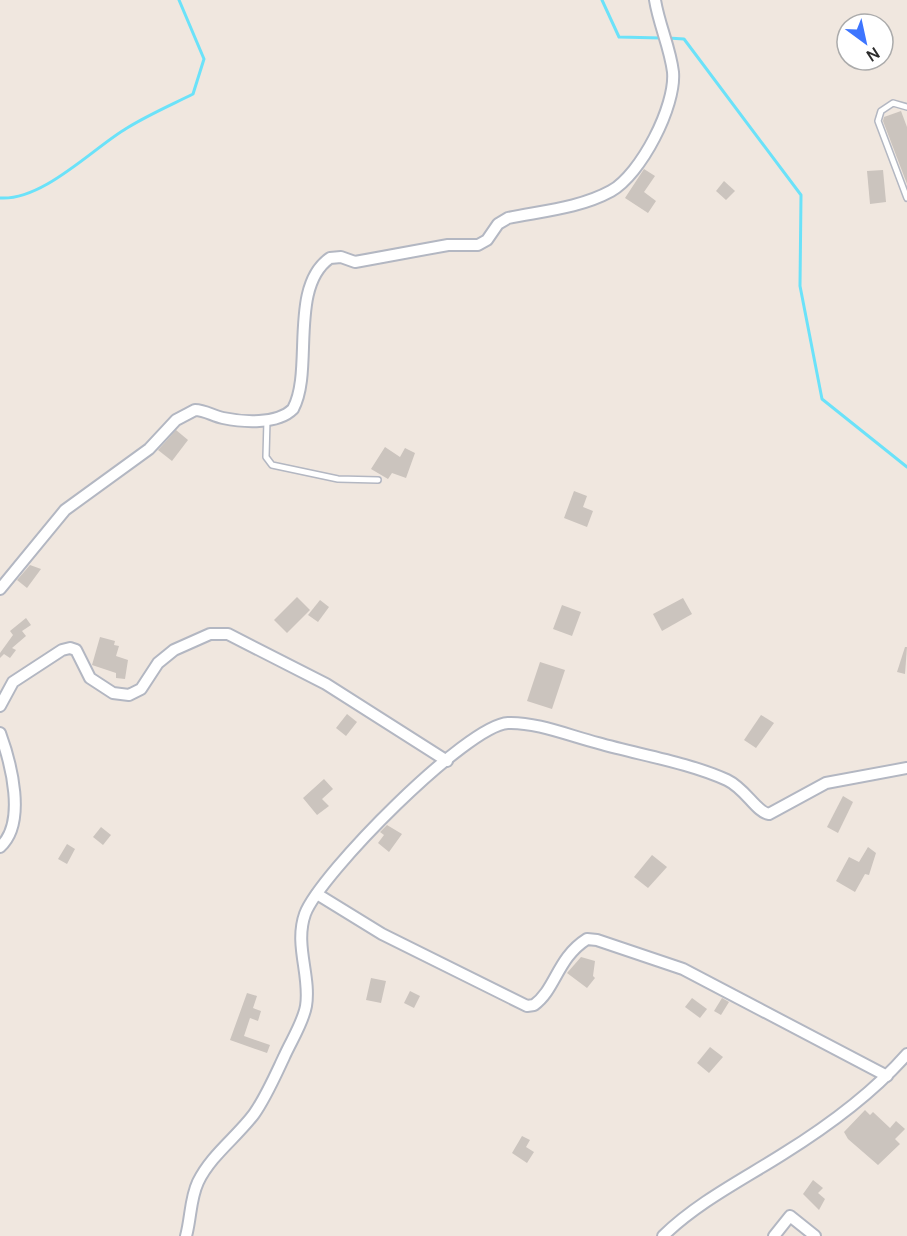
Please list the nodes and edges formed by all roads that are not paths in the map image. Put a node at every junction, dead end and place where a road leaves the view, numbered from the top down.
1 (655, 0) edge
2 (907, 107) edge
3 (907, 198) edge
4 (267, 420) junction
5 (378, 480) dead end
6 (0, 589) edge
7 (0, 706) edge
8 (0, 733) edge
9 (447, 761) junction
10 (907, 768) edge
11 (0, 847) edge
12 (316, 894) junction
13 (907, 1054) edge
14 (887, 1076) junction
15 (186, 1236) edge
16 (663, 1236) edge
17 (774, 1236) edge
18 (815, 1236) edge

1 - 4 street
2 - 3 lane
4 - 5 lane
4 - 6 street
7 - 9 street
8 - 11 street
9 - 10 street
9 - 12 street
12 - 14 street
12 - 15 street
13 - 14 street
14 - 16 street
17 - 18 street

